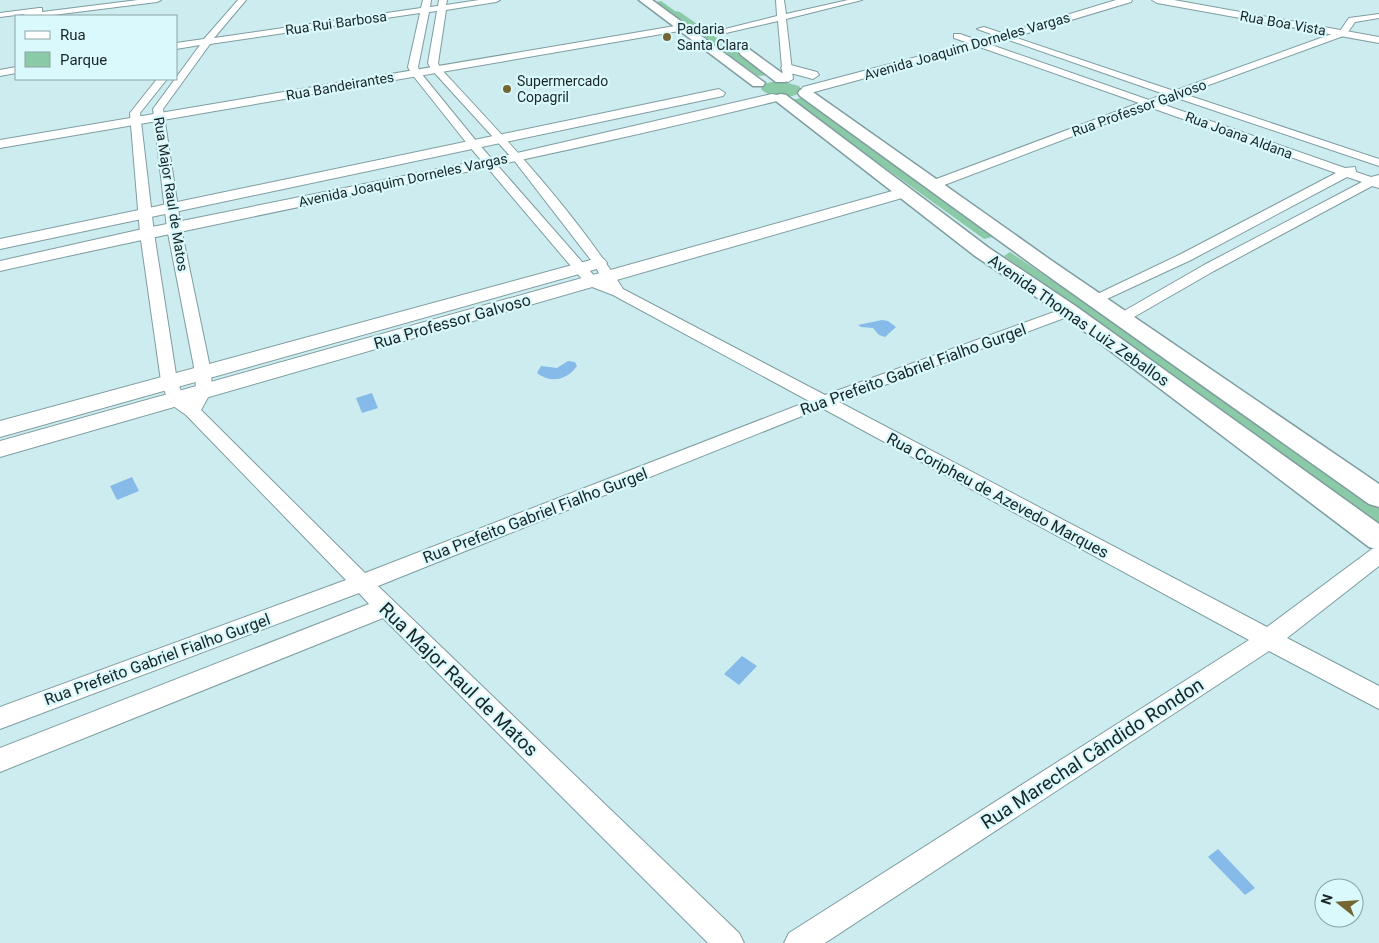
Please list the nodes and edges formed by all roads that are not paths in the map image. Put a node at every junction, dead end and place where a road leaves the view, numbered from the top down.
1 (40, 0) edge
2 (157, 0) edge
3 (462, 0) edge
4 (496, 0) edge
5 (780, 0) edge
6 (858, 0) edge
7 (1127, 0) edge
8 (1157, 0) edge
9 (123, 1) edge
10 (646, 1) edge
11 (240, 2) edge
12 (668, 2) dead end
13 (443, 4) edge
14 (222, 5) dead end
15 (426, 5) edge
16 (19, 15) edge
17 (12, 16) edge
18 (1379, 16) edge
19 (782, 17) junction
20 (1000, 24) dead end
21 (677, 26) junction
22 (713, 29) joint
23 (981, 29) junction
24 (1323, 30) junction
25 (1343, 33) junction
26 (952, 37) joint
27 (1004, 37) junction
28 (194, 38) junction
29 (210, 38) junction
30 (1379, 40) edge
31 (178, 41) edge
32 (437, 42) junction
33 (418, 43) junction
34 (980, 44) junction
35 (178, 45) edge
36 (180, 55) dead end
37 (1238, 61) junction
38 (15, 65) edge
39 (1251, 65) junction
40 (435, 66) junction
41 (0, 67) edge
42 (15, 70) edge
43 (415, 70) junction
44 (0, 72) edge
45 (180, 73) edge
46 (787, 74) junction
47 (818, 74) dead end
48 (161, 80) edge
49 (176, 80) edge
50 (748, 87) junction
51 (1162, 88) junction
52 (806, 92) junction
53 (1178, 94) junction
54 (776, 98) junction
55 (1134, 98) junction
56 (1152, 104) junction
57 (1109, 107) dead end
58 (650, 108) junction
59 (158, 113) junction
60 (135, 117) junction
61 (666, 122) junction
62 (1040, 132) dead end
63 (0, 137) edge
64 (500, 138) junction
65 (1055, 139) junction
66 (0, 144) edge
67 (473, 144) junction
68 (517, 157) junction
69 (152, 159) junction
70 (1376, 160) edge
71 (489, 163) junction
72 (1346, 173) junction
73 (933, 177) junction
74 (1377, 181) edge
75 (898, 189) junction
76 (172, 207) junction
77 (145, 213) junction
78 (174, 228) junction
79 (147, 233) junction
80 (0, 244) edge
81 (982, 252) junction
82 (1186, 257) junction
83 (0, 266) edge
84 (1048, 267) junction
85 (1210, 268) junction
86 (600, 276) junction
87 (1096, 300) junction
88 (1070, 311) junction
89 (1122, 318) junction
90 (203, 381) junction
91 (178, 397) junction
92 (825, 401) junction
93 (0, 429) edge
94 (31, 430) junction
95 (0, 449) edge
96 (1379, 497) edge
97 (1379, 539) edge
98 (1379, 555) edge
99 (362, 583) junction
100 (386, 607) junction
101 (1268, 640) junction
102 (1379, 698) edge
103 (0, 718) edge
104 (0, 760) edge
105 (729, 943) edge
106 (799, 943) edge

1 - 17 street
2 - 9 street
3 - 13 street, Rua Rui Barbosa
4 - 13 street, Rua Rui Barbosa
5 - 19 street
6 - 19 street
7 - 27 street, Avenida Joaquim Dorneles Vargas
8 - 24 street, Rua Boa Vista
9 - 16 street
10 - 12 main road
10 - 21 main road, Avenida Thomas Luiz Zeballos
11 - 14 street
11 - 29 street, Rua Major Raul de Matos
13 - 15 street, Rua Rui Barbosa
13 - 32 street
15 - 29 street, Rua Rui Barbosa
15 - 33 street
18 - 25 street
19 - 22 street
19 - 46 street
20 - 23 street, Avenida Joaquim Dorneles Vargas
21 - 40 street, Rua Bandeirantes
21 - 50 main road, Avenida Thomas Luiz Zeballos
22 - 46 main road
23 - 26 street, Avenida Joaquim Dorneles Vargas
23 - 27 street, Rua Joana Aldana
24 - 25 street, Rua Boa Vista
24 - 37 street, Rua Professor Galvoso
25 - 30 street, Rua Boa Vista
25 - 39 street, Rua Professor Galvoso
26 - 34 street, Rua Joana Aldana
27 - 34 street, Avenida Joaquim Dorneles Vargas
27 - 51 street, Rua Joana Aldana
28 - 29 street, Rua Rui Barbosa
28 - 31 street, Rua Rui Barbosa
28 - 35 street, Rua Rui Barbosa
28 - 36 street
29 - 45 street, Rua Major Raul de Matos
32 - 33 street
32 - 40 street
33 - 43 street
34 - 52 street, Avenida Joaquim Dorneles Vargas
34 - 55 street, Rua Joana Aldana
37 - 39 street
37 - 51 street, Rua Professor Galvoso
38 - 41 street
39 - 53 street, Rua Professor Galvoso
40 - 43 street, Rua Bandeirantes
40 - 64 street, Rua Coripheu de Azevedo Marques
42 - 44 street
43 - 59 street, Rua Bandeirantes
43 - 67 street, Rua Coripheu de Azevedo Marques
46 - 47 street
46 - 50 main road, Avenida Joaquim Dorneles Vargas
46 - 52 main road, Avenida Thomas Luiz Zeballos
48 - 60 street, Rua Major Raul de Matos
49 - 59 street, Rua Major Raul de Matos
50 - 54 main road, Avenida Thomas Luiz Zeballos
50 - 58 street, Avenida Joaquim Dorneles Vargas
51 - 53 street, Rua Joana Aldana
51 - 55 street, Rua Professor Galvoso
52 - 54 main road, Avenida Joaquim Dorneles Vargas
52 - 73 main road, Avenida Thomas Luiz Zeballos
53 - 56 street, Rua Professor Galvoso
53 - 70 street, Rua Joana Aldana
54 - 61 street, Avenida Joaquim Dorneles Vargas
54 - 75 main road, Avenida Thomas Luiz Zeballos
55 - 56 street, Rua Joana Aldana
55 - 57 street, Rua Professor Galvoso
56 - 65 street, Rua Professor Galvoso
56 - 72 street, Rua Joana Aldana
58 - 61 street
58 - 64 street, Avenida Joaquim Dorneles Vargas
59 - 60 street, Rua Bandeirantes
59 - 69 street, Rua Major Raul de Matos
60 - 63 street, Rua Bandeirantes
60 - 66 street, Rua Bandeirantes
60 - 69 street, Rua Major Raul de Matos
61 - 68 street, Avenida Joaquim Dorneles Vargas
62 - 65 street
64 - 67 street, Avenida Joaquim Dorneles Vargas
64 - 68 street, Rua Coripheu de Azevedo Marques
65 - 73 street, Rua Professor Galvoso
67 - 71 street, Rua Coripheu de Azevedo Marques
67 - 76 street, Avenida Joaquim Dorneles Vargas
68 - 71 street, Avenida Joaquim Dorneles Vargas
68 - 86 street, Rua Coripheu de Azevedo Marques
69 - 76 street, Rua Major Raul de Matos
69 - 77 street, Rua Major Raul de Matos
70 - 72 street
71 - 78 street, Avenida Joaquim Dorneles Vargas
71 - 86 street, Rua Coripheu de Azevedo Marques
72 - 74 street, Rua Joana Aldana
72 - 82 street
73 - 84 main road, Avenida Thomas Luiz Zeballos
74 - 85 street
75 - 81 main road, Avenida Thomas Luiz Zeballos
75 - 86 street, Rua Professor Galvoso
76 - 77 street, Avenida Joaquim Dorneles Vargas
76 - 78 street, Rua Major Raul de Matos
77 - 79 street, Rua Major Raul de Matos
77 - 80 street, Avenida Joaquim Dorneles Vargas
78 - 79 street, Avenida Joaquim Dorneles Vargas
78 - 90 street, Rua Major Raul de Matos
79 - 83 street, Avenida Joaquim Dorneles Vargas
79 - 91 street, Rua Major Raul de Matos
81 - 84 main road
81 - 88 main road, Avenida Thomas Luiz Zeballos
82 - 85 street
82 - 87 street
84 - 87 main road, Avenida Thomas Luiz Zeballos
85 - 89 street
86 - 90 street, Rua Professor Galvoso
86 - 92 street, Rua Coripheu de Azevedo Marques
87 - 89 main road, Avenida Thomas Luiz Zeballos
88 - 92 street, Rua Prefeito Gabriel Fialho Gurgel
88 - 97 main road, Avenida Thomas Luiz Zeballos
89 - 96 main road, Avenida Thomas Luiz Zeballos
90 - 91 street, Rua Professor Galvoso
91 - 94 street, Rua Professor Galvoso
91 - 99 street, Rua Major Raul de Matos
92 - 99 street, Rua Prefeito Gabriel Fialho Gurgel
92 - 101 street, Rua Coripheu de Azevedo Marques
93 - 94 street, Rua Professor Galvoso
94 - 95 street, Rua Professor Galvoso
98 - 101 street, Rua Marechal Cândido Rondon
99 - 100 street, Rua Major Raul de Matos
99 - 103 street, Rua Prefeito Gabriel Fialho Gurgel
100 - 104 street, Rua Prefeito Gabriel Fialho Gurgel
100 - 105 street, Rua Major Raul de Matos
101 - 102 street, Rua Coripheu de Azevedo Marques
101 - 106 street, Rua Marechal Cândido Rondon

